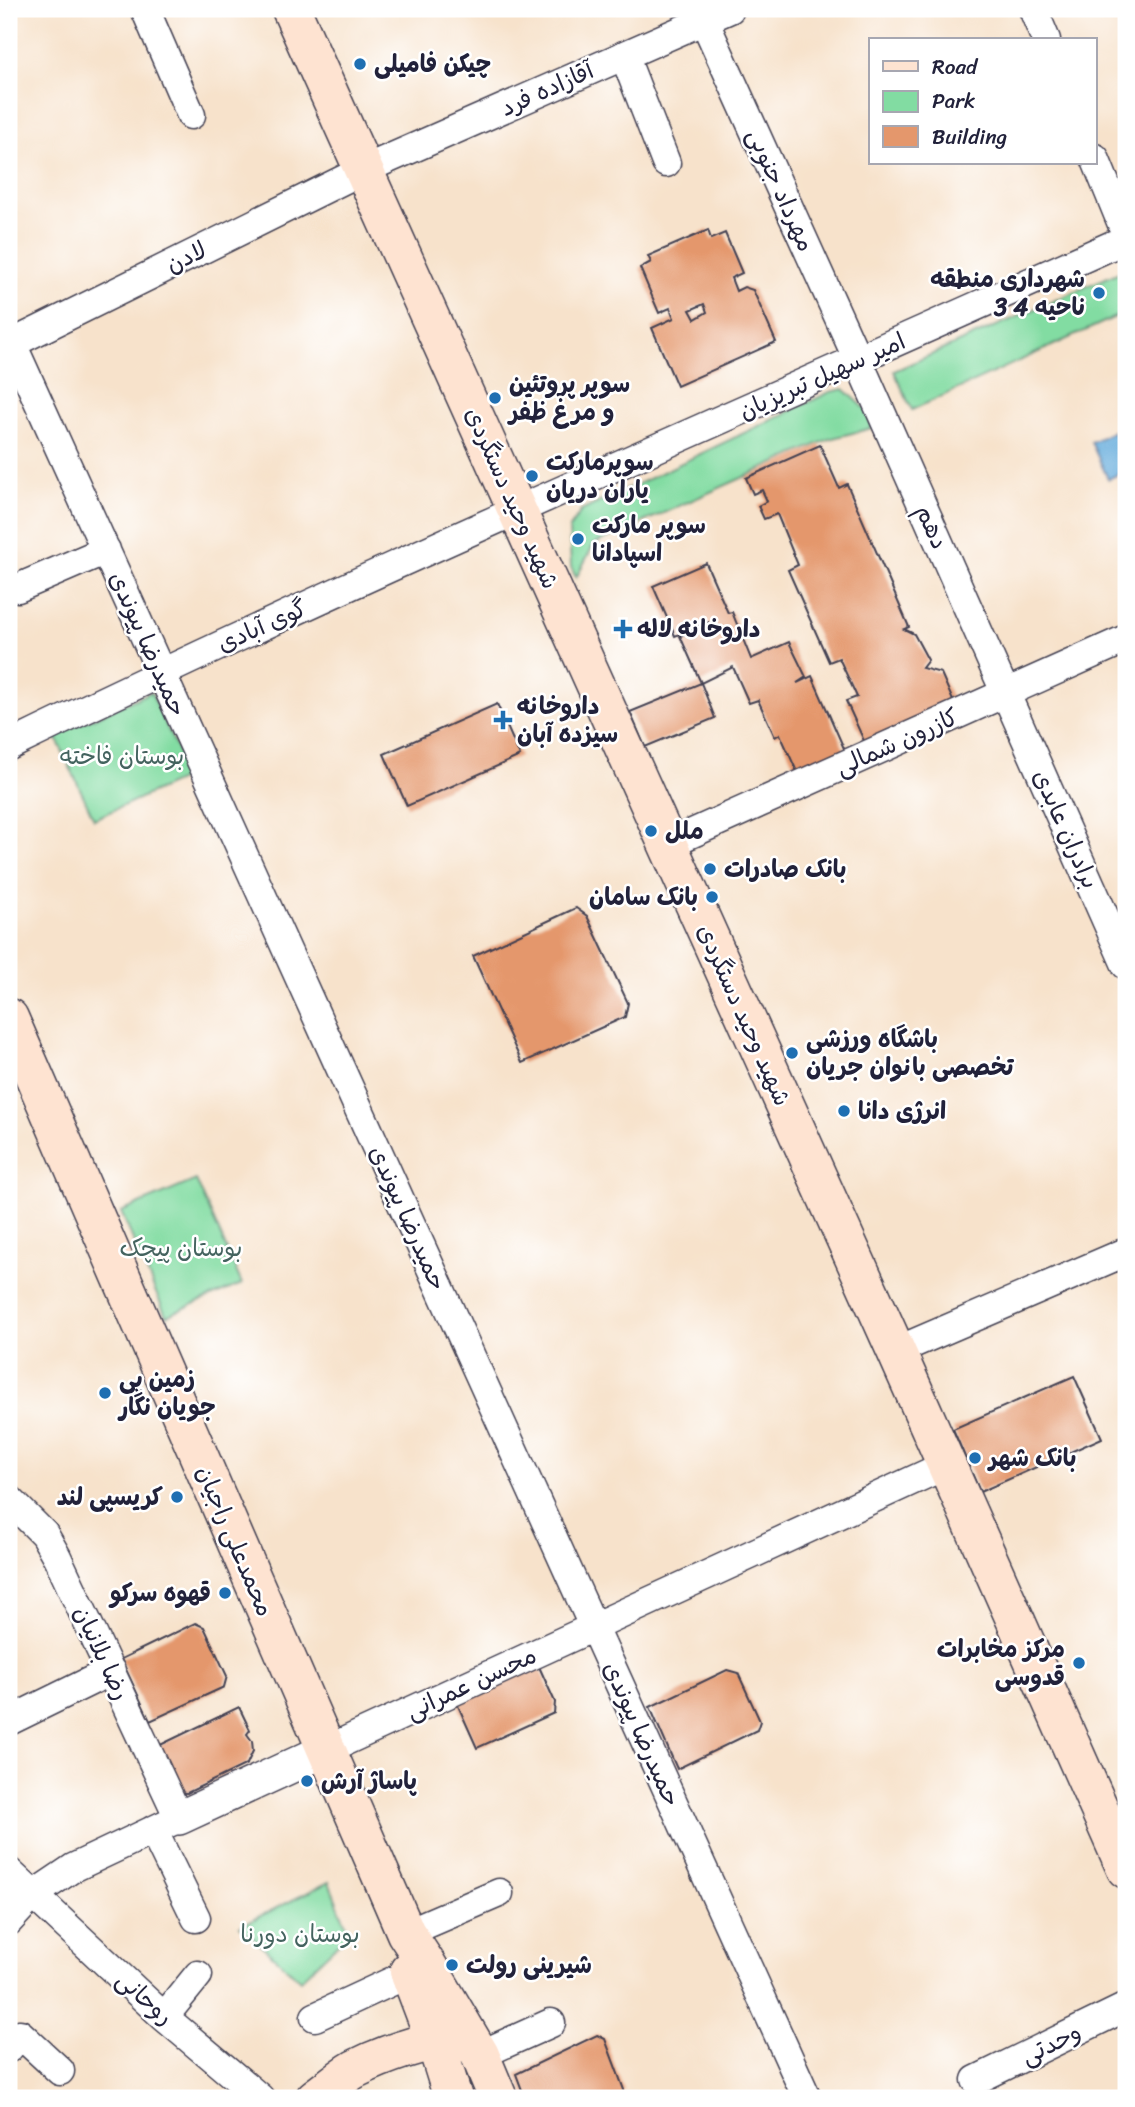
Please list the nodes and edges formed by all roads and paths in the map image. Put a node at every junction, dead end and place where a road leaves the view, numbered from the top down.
1 (145, 9) edge
2 (291, 9) edge
3 (1033, 9) edge
4 (711, 12) edge
5 (1045, 38) edge
6 (624, 55) junction
7 (191, 115) dead end
8 (1096, 161) edge
9 (666, 163) dead end
10 (363, 170) junction
11 (1126, 237) edge
12 (10, 342) edge
13 (858, 360) junction
14 (517, 510) junction
15 (106, 550) junction
16 (19, 588) dead end
17 (1126, 639) edge
18 (160, 672) junction
19 (1006, 693) junction
20 (9, 746) edge
21 (668, 845) junction
22 (1126, 965) edge
23 (9, 1018) edge
24 (9, 1060) edge
25 (1126, 1252) edge
26 (896, 1351) junction
27 (946, 1465) junction
28 (9, 1499) edge
29 (593, 1627) junction
30 (111, 1671) junction
31 (9, 1721) edge
32 (318, 1754) junction
33 (166, 1824) junction
34 (1126, 1869) edge
35 (9, 1872) edge
36 (499, 1893) dead end
37 (33, 1895) junction
38 (196, 1918) dead end
39 (9, 1922) edge
40 (406, 1933) junction
41 (410, 1973) junction
42 (198, 1975) dead end
43 (1126, 2007) edge
44 (164, 2017) junction
45 (315, 2017) dead end
46 (551, 2023) dead end
47 (461, 2044) junction
48 (9, 2048) edge
49 (60, 2071) dead end
50 (976, 2080) dead end
51 (260, 2098) edge
52 (315, 2098) edge
53 (357, 2098) edge
54 (453, 2098) edge
55 (498, 2098) edge
56 (805, 2098) edge

1 - 7 street
2 - 10 main road, شهید وحید دستگردی
3 - 5 street
4 - 6 street, آقازاده فرد
4 - 13 street, مهرداد جنوبی
6 - 9 street
6 - 10 street, آقازاده فرد
8 - 11 street
10 - 12 street, لادن
10 - 14 main road, شهید وحید دستگردی
11 - 13 street, امیر سهیل تبریزیان
12 - 15 street, حمیدرضا پیوندی
13 - 14 street, امیر سهیل تبریزیان
13 - 19 street, دهم
14 - 18 street, گوی آبادی
14 - 21 main road, شهید وحید دستگردی
15 - 16 street
15 - 18 street, حمیدرضا پیوندی
17 - 19 street, کازرون شمالی
18 - 20 street, گوی آبادی
18 - 29 street, حمیدرضا پیوندی
19 - 21 street, کازرون شمالی
19 - 22 street, برادران عابدی
21 - 26 main road, شهید وحید دستگردی
23 - 32 main road, محمدعلی راجیان
24 - 32 main road, محمدعلی راجیان
25 - 26 street
26 - 27 main road, شهید وحید دستگردی
27 - 29 street, محسن عمرانی
27 - 34 main road, شهید وحید دستگردی
28 - 30 street, رضا بلانیان
29 - 32 street, محسن عمرانی
29 - 56 street, حمیدرضا پیوندی
30 - 31 street
30 - 33 street, رضا بلانیان
32 - 33 street, محسن عمرانی
32 - 40 main road, محمدعلی راجیان
32 - 41 main road, محمدعلی راجیان
33 - 37 street, محسن عمرانی
33 - 38 street, رضا بلانیان
35 - 37 street, روحانی
36 - 40 street
37 - 39 street, محسن عمرانی
37 - 44 street, روحانی
40 - 47 main road, محمدعلی راجیان
41 - 45 street
41 - 47 main road, محمدعلی راجیان
42 - 44 street
43 - 50 street, وحدتی
44 - 51 street, روحانی
46 - 47 street
47 - 52 main road
47 - 53 main road
47 - 54 main road
47 - 55 main road
48 - 49 street

